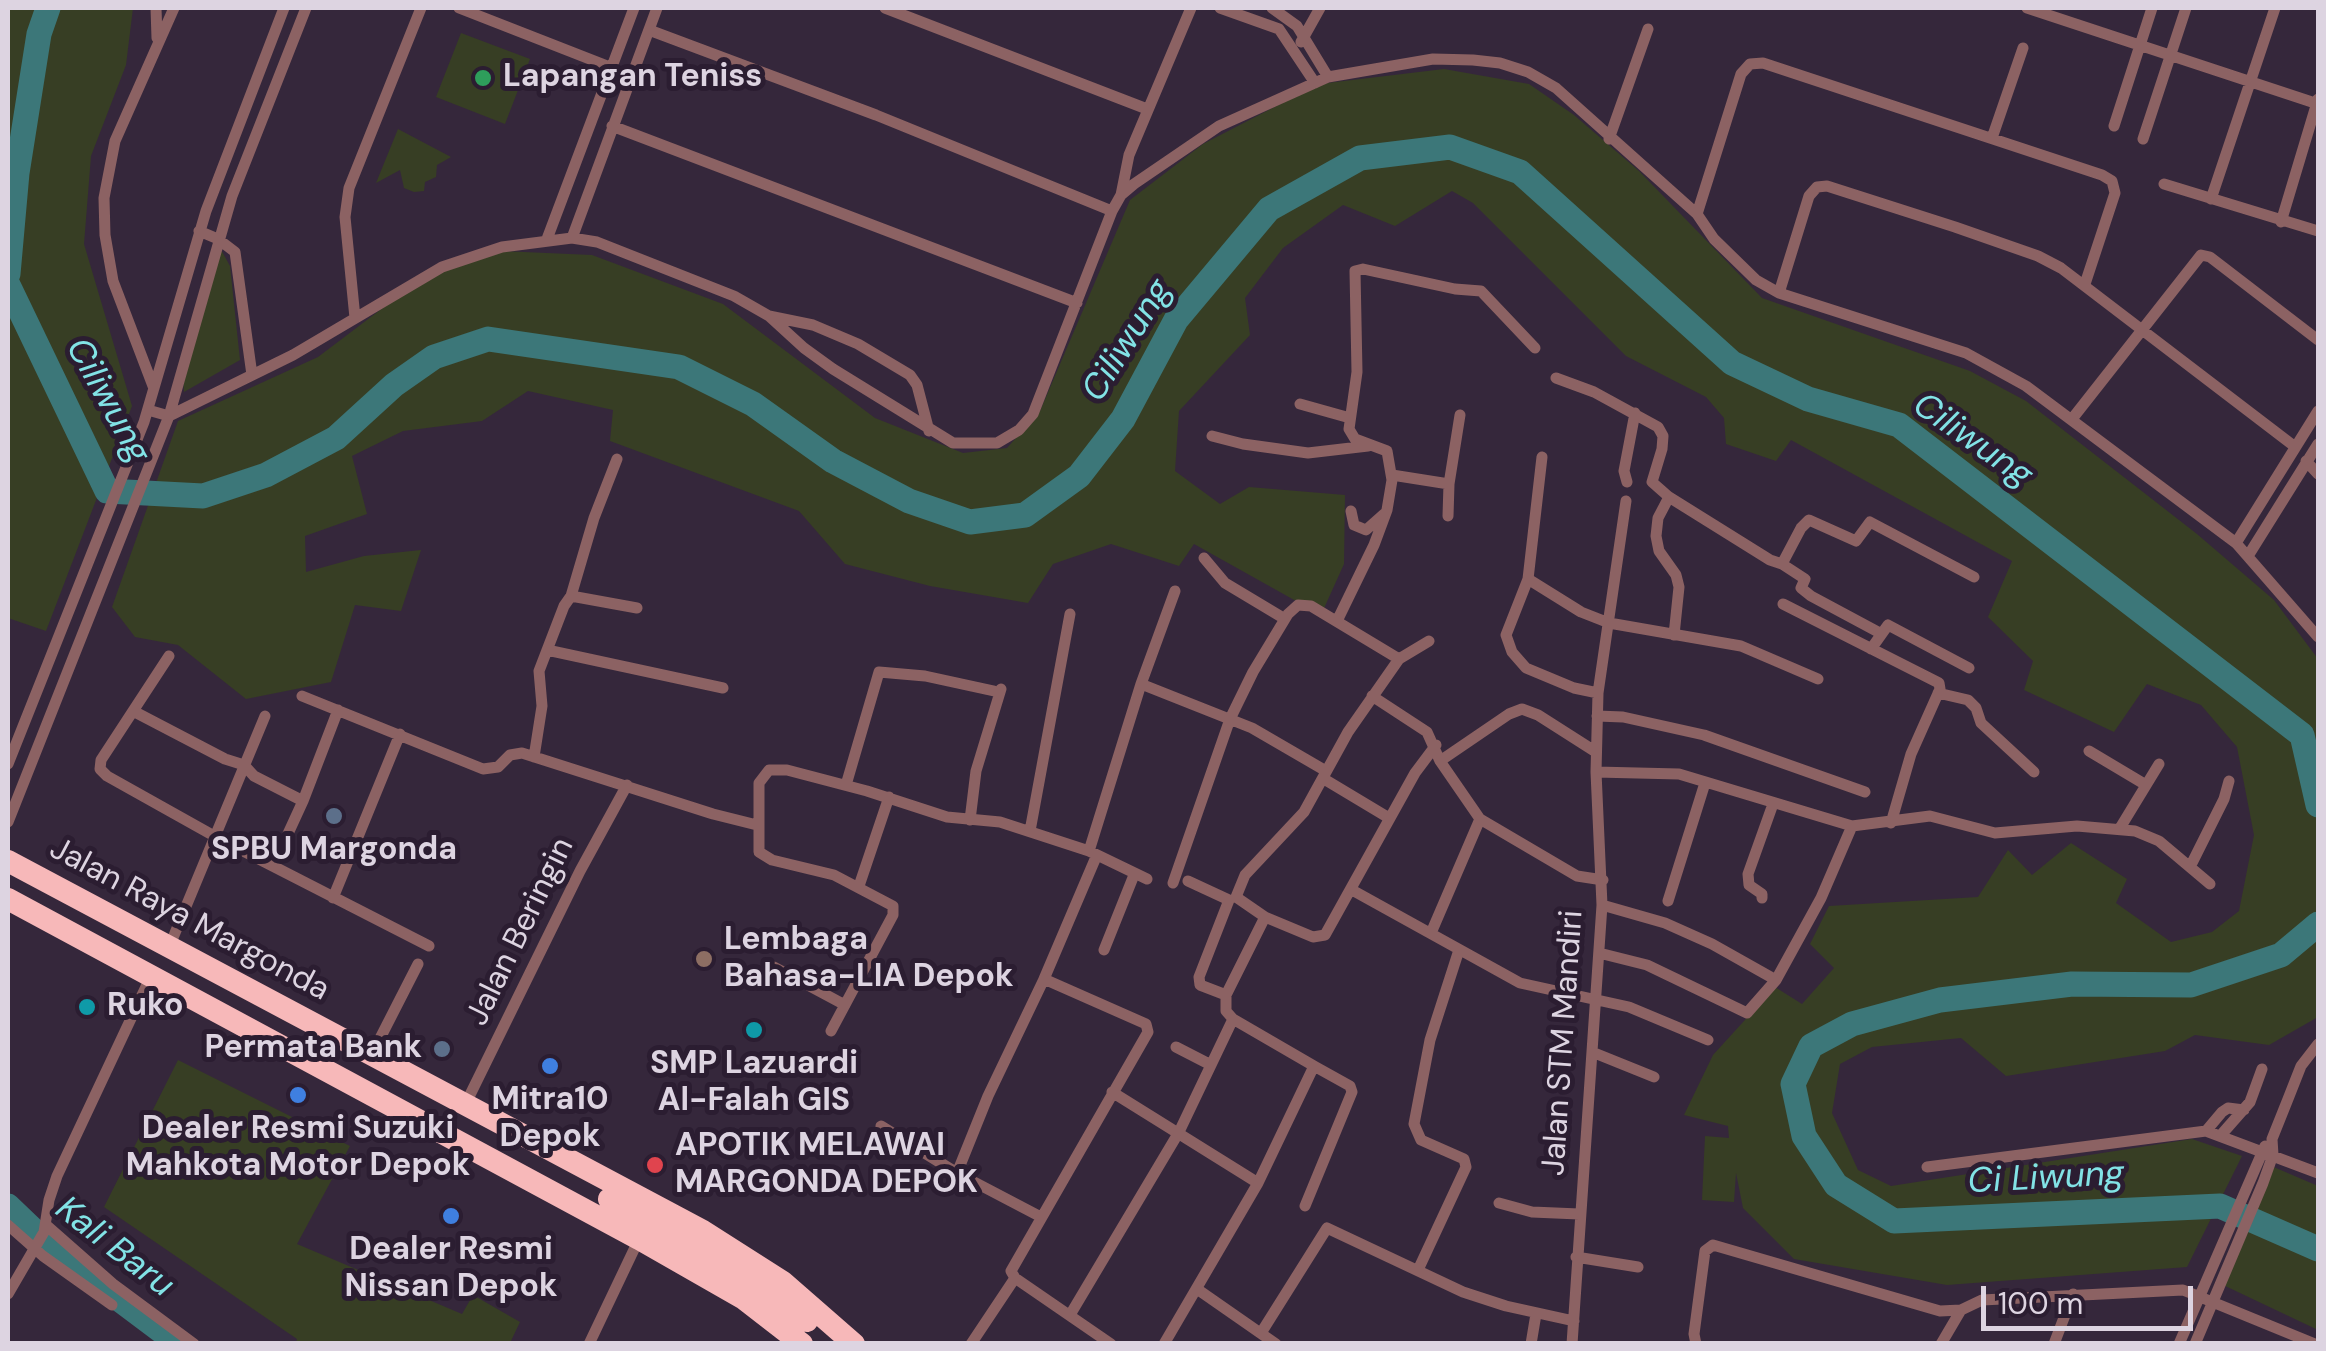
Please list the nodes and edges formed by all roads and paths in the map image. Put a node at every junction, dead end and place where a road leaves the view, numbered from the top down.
1 (156, 8) edge
2 (174, 8) edge
3 (284, 8) edge
4 (306, 8) edge
5 (421, 8) edge
6 (459, 8) edge
7 (634, 8) edge
8 (657, 8) edge
9 (885, 8) edge
10 (1190, 8) edge
11 (1220, 8) edge
12 (1272, 8) edge
13 (1320, 8) edge
14 (2028, 8) edge
15 (2152, 8) edge
16 (2186, 8) edge
17 (2275, 8) edge
18 (2059, 12) edge
19 (649, 30) junction
20 (1648, 30) dead end
21 (1306, 38) junction
22 (2139, 45) junction
23 (157, 46) junction
24 (1294, 48) junction
25 (2023, 48) dead end
26 (2170, 55) junction
27 (610, 66) junction
28 (1328, 77) junction
29 (1315, 82) junction
30 (2250, 82) junction
31 (2318, 102) edge
32 (1147, 109) junction
33 (612, 126) junction
34 (2114, 126) dead end
35 (1609, 138) junction
36 (1992, 138) junction
37 (2143, 139) dead end
38 (2164, 184) dead end
39 (1121, 196) junction
40 (2211, 200) junction
41 (1112, 211) junction
42 (1696, 214) junction
43 (2281, 222) junction
44 (199, 231) junction
45 (2318, 232) edge
46 (572, 238) junction
47 (218, 239) junction
48 (547, 239) junction
49 (2085, 284) junction
50 (1780, 292) junction
51 (1077, 303) junction
52 (769, 316) junction
53 (355, 318) junction
54 (2140, 329) junction
55 (2318, 340) edge
56 (1535, 348) dead end
57 (252, 374) junction
58 (1556, 378) dead end
59 (154, 388) junction
60 (1300, 404) dead end
61 (2318, 411) edge
62 (1635, 413) junction
63 (1460, 415) dead end
64 (146, 416) junction
65 (169, 416) junction
66 (1350, 418) junction
67 (2072, 419) junction
68 (928, 430) junction
69 (1212, 436) dead end
70 (2318, 444) edge
71 (1372, 445) junction
72 (2294, 446) junction
73 (1542, 457) dead end
74 (617, 459) dead end
75 (2306, 461) junction
76 (2318, 474) edge
77 (1392, 475) junction
78 (1627, 482) dead end
79 (1449, 484) junction
80 (1669, 496) junction
81 (1626, 501) dead end
82 (1386, 510) junction
83 (1351, 511) dead end
84 (1448, 516) dead end
85 (2236, 543) junction
86 (2248, 556) junction
87 (1204, 558) dead end
88 (1782, 564) junction
89 (1974, 577) dead end
90 (1528, 579) junction
91 (1175, 591) dead end
92 (571, 596) junction
93 (1783, 604) dead end
94 (637, 608) dead end
95 (1070, 614) dead end
96 (1285, 619) junction
97 (1337, 621) junction
98 (1609, 624) junction
99 (1880, 633) junction
100 (1674, 636) junction
101 (2318, 637) edge
102 (1430, 641) dead end
103 (1871, 648) junction
104 (546, 650) junction
105 (168, 656) dead end
106 (1398, 659) junction
107 (1969, 668) dead end
108 (1818, 679) dead end
109 (1142, 684) junction
110 (722, 688) dead end
111 (1598, 692) junction
112 (1938, 693) junction
113 (302, 696) dead end
114 (1372, 696) junction
115 (338, 710) junction
116 (133, 711) junction
117 (265, 716) dead end
118 (1596, 716) junction
119 (1230, 719) junction
120 (400, 734) junction
121 (1436, 745) junction
122 (1596, 750) junction
123 (2088, 751) dead end
124 (534, 757) junction
125 (1440, 761) junction
126 (8, 764) edge
127 (2159, 764) dead end
128 (244, 765) junction
129 (1596, 772) junction
130 (2034, 772) dead end
131 (1325, 775) junction
132 (2229, 781) dead end
133 (1705, 783) junction
134 (626, 785) junction
135 (846, 785) junction
136 (2146, 785) junction
137 (1866, 792) dead end
138 (889, 798) junction
139 (302, 801) junction
140 (1773, 804) junction
141 (1389, 818) junction
142 (1480, 819) junction
143 (970, 820) junction
144 (8, 822) edge
145 (1891, 823) junction
146 (756, 825) junction
147 (1852, 826) junction
148 (2120, 828) junction
149 (1030, 831) junction
150 (286, 838) dead end
151 (215, 839) junction
152 (1092, 854) junction
153 (8, 861) edge
154 (2191, 865) junction
155 (8, 875) edge
156 (1134, 875) junction
157 (1148, 879) dead end
158 (1603, 880) junction
159 (1188, 881) dead end
160 (1173, 883) dead end
161 (2210, 884) dead end
162 (859, 886) junction
163 (1352, 890) junction
164 (333, 898) junction
165 (1762, 898) dead end
166 (8, 900) edge
167 (1668, 901) dead end
168 (1602, 905) junction
169 (8, 916) edge
170 (1265, 917) junction
171 (1430, 933) junction
172 (170, 944) junction
173 (429, 946) dead end
174 (1104, 950) dead end
175 (1459, 950) junction
176 (1600, 953) junction
177 (418, 964) dead end
178 (774, 968) dead end
179 (1044, 979) junction
180 (1776, 980) junction
181 (148, 982) junction
182 (1226, 995) junction
183 (1596, 1000) junction
184 (845, 1005) junction
185 (1232, 1019) junction
186 (831, 1032) dead end
187 (1708, 1040) dead end
188 (2318, 1044) edge
189 (1176, 1047) dead end
190 (1592, 1052) junction
191 (372, 1054) junction
192 (1210, 1065) junction
193 (1314, 1066) junction
194 (2262, 1069) dead end
195 (1654, 1078) dead end
196 (1112, 1092) junction
197 (465, 1105) junction
198 (2244, 1110) junction
199 (881, 1126) dead end
200 (2206, 1131) junction
201 (1179, 1132) junction
202 (2221, 1134) junction
203 (2267, 1152) junction
204 (1927, 1166) dead end
205 (957, 1173) junction
206 (2318, 1173) edge
207 (1258, 1183) junction
208 (1499, 1203) dead end
209 (1305, 1206) dead end
210 (1579, 1214) junction
211 (1041, 1217) junction
212 (8, 1225) edge
213 (45, 1229) junction
214 (698, 1239) junction
215 (636, 1244) junction
216 (35, 1248) junction
217 (1576, 1258) junction
218 (1638, 1267) dead end
219 (1418, 1270) junction
220 (1016, 1278) junction
221 (1197, 1289) junction
222 (8, 1294) edge
223 (2074, 1294) junction
224 (2206, 1299) junction
225 (112, 1305) dead end
226 (1961, 1310) junction
227 (1536, 1314) junction
228 (1070, 1315) junction
229 (1574, 1321) junction
230 (1260, 1333) junction
231 (194, 1344) edge
232 (589, 1344) edge
233 (783, 1344) edge
234 (802, 1344) edge
235 (834, 1344) edge
236 (854, 1344) edge
237 (971, 1344) edge
238 (1111, 1344) edge
239 (1164, 1344) edge
240 (1276, 1344) edge
241 (1531, 1344) edge
242 (1572, 1344) edge
243 (1696, 1344) edge
244 (1941, 1344) edge
245 (2054, 1344) edge
246 (2180, 1344) edge
247 (2195, 1344) edge
248 (2315, 1344) edge

1 - 23 street
2 - 23 street
3 - 44 street
4 - 47 street
5 - 53 street
6 - 27 street
7 - 27 street
8 - 19 street
9 - 32 street
10 - 32 street
11 - 24 street
12 - 21 street
13 - 21 street
14 - 18 street
15 - 22 street
16 - 26 street
17 - 30 street
18 - 22 street
19 - 33 street
19 - 41 street
20 - 35 street
21 - 24 street
21 - 28 street
22 - 26 street
22 - 34 street
23 - 59 street
24 - 29 street
25 - 36 street
26 - 30 street
26 - 37 street
27 - 48 street
28 - 29 street
28 - 35 street
29 - 39 street
30 - 31 street
30 - 40 street
31 - 43 street
32 - 39 street
33 - 46 street
33 - 51 street
35 - 42 street
36 - 42 street
36 - 49 street
38 - 40 street
39 - 41 street
40 - 43 street
41 - 51 street
42 - 50 street
43 - 45 street
44 - 47 street
44 - 59 street
46 - 48 street
46 - 52 street
47 - 57 street
47 - 65 street
48 - 53 street
49 - 50 street
49 - 54 street
50 - 67 street
51 - 68 street
52 - 68 street
52 - 68 street
53 - 57 street
54 - 55 street
54 - 67 street
54 - 72 street
56 - 66 street
57 - 65 street
58 - 62 street
59 - 64 street
60 - 66 street
61 - 72 street
62 - 78 street
62 - 80 street
63 - 79 street
64 - 65 street
64 - 126 street
65 - 144 street
66 - 71 street
67 - 85 street
69 - 71 street
70 - 75 street
71 - 77 street
72 - 85 street
73 - 90 street
74 - 92 street
75 - 76 street
75 - 86 street
77 - 79 street
77 - 82 street
79 - 84 street
80 - 88 street
80 - 100 street
81 - 98 street, Jalan STM Mandiri
82 - 83 street
82 - 97 street
85 - 86 street
86 - 101 street
87 - 96 street
88 - 89 street
88 - 99 street
90 - 98 street
90 - 111 street
91 - 109 street
92 - 94 street
92 - 104 street
93 - 103 street
95 - 149 street
96 - 97 street
96 - 119 street
97 - 106 street
98 - 100 street
98 - 111 street, Jalan STM Mandiri
99 - 103 street
99 - 107 street
100 - 108 street
102 - 106 street
103 - 112 street
104 - 110 street
104 - 124 street
105 - 116 street
106 - 114 street
109 - 119 street
109 - 152 street
111 - 118 street, Jalan STM Mandiri
112 - 130 street
112 - 145 street
113 - 115 street
114 - 121 street
114 - 131 street
115 - 120 street
115 - 139 street
116 - 128 street
116 - 151 street
117 - 128 street
118 - 122 street, Jalan STM Mandiri
118 - 137 street
119 - 131 street
119 - 160 street
120 - 124 street
120 - 164 street
121 - 125 street
121 - 141 street
122 - 125 street
122 - 129 street, Jalan STM Mandiri
123 - 136 street
124 - 134 street
125 - 142 street
127 - 136 street
128 - 139 street
128 - 151 street
129 - 133 street
129 - 158 street, Jalan STM Mandiri
131 - 141 street
131 - 170 street
132 - 154 street
133 - 140 street
133 - 167 street
134 - 146 street
134 - 197 street, Jalan Beringin
135 - 138 street
135 - 143 street
135 - 146 street
136 - 148 street
138 - 143 street
138 - 162 street
139 - 150 street
140 - 147 street
140 - 165 street
141 - 163 street
142 - 158 street
142 - 171 street
143 - 149 street
145 - 147 street
145 - 148 street
146 - 162 street
147 - 180 street
148 - 154 street
149 - 152 street
151 - 164 street
151 - 172 street
152 - 156 street
152 - 179 street
153 - 172 highway, Jalan Raya Margonda
154 - 161 street
155 - 214 highway, Jalan Raya Margonda
156 - 157 street
156 - 174 street
158 - 168 street, Jalan STM Mandiri
159 - 182 street
162 - 184 street
163 - 170 street
163 - 171 street
164 - 173 street
166 - 181 highway, Jalan Raya Margonda
168 - 176 street, Jalan STM Mandiri
168 - 180 street
169 - 181 highway, Jalan Raya Margonda
170 - 182 street
171 - 175 street
172 - 191 highway, Jalan Raya Margonda
175 - 183 street
175 - 219 street
176 - 180 street
176 - 183 street, Jalan STM Mandiri
177 - 191 street
178 - 184 street
179 - 196 street
179 - 205 street
181 - 213 street
181 - 215 highway, Jalan Raya Margonda
182 - 185 street
183 - 187 street
183 - 190 street, Jalan STM Mandiri
184 - 186 street
185 - 192 street
185 - 193 street
188 - 203 street
189 - 192 street
190 - 195 street
190 - 210 street, Jalan STM Mandiri
191 - 197 highway, Jalan Raya Margonda
192 - 201 street
193 - 207 street
193 - 209 street
194 - 198 street
196 - 201 street
196 - 211 street
197 - 214 highway, Jalan Raya Margonda
198 - 200 street
198 - 202 street
199 - 205 street
200 - 202 street
200 - 204 street
201 - 207 street
201 - 228 street
202 - 203 street
203 - 206 street
203 - 224 street
203 - 224 street
205 - 211 street
207 - 221 street
208 - 210 street
210 - 217 street, Jalan STM Mandiri
211 - 220 street
212 - 216 street
213 - 216 street
213 - 231 street
214 - 235 highway, Jalan Raya Margonda
214 - 236 highway, Jalan Raya Margonda
215 - 232 street
215 - 233 highway, Jalan Raya Margonda
215 - 234 highway, Jalan Raya Margonda
216 - 222 street
216 - 225 street
217 - 218 street
217 - 229 street, Jalan STM Mandiri
219 - 227 street
219 - 230 street
220 - 228 street
220 - 237 street
221 - 230 street
221 - 239 street
223 - 224 street
223 - 226 street
223 - 245 street
224 - 246 street
224 - 247 street
224 - 248 street
226 - 243 street
226 - 244 street
227 - 229 street
227 - 241 street
228 - 238 street
229 - 242 street, Jalan STM Mandiri
230 - 240 street

